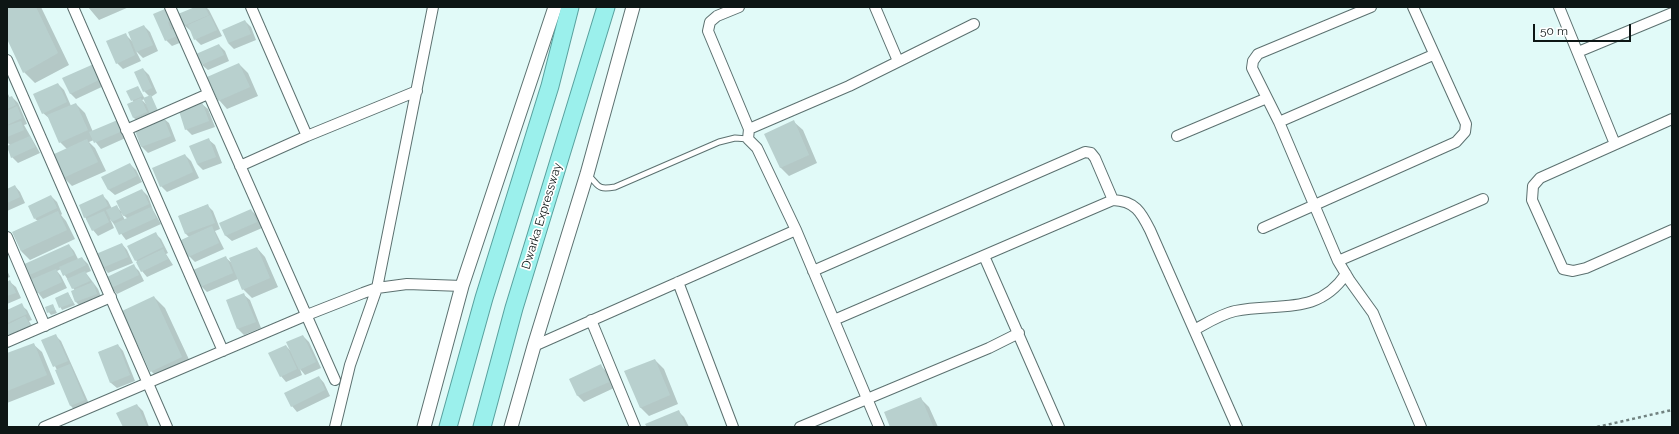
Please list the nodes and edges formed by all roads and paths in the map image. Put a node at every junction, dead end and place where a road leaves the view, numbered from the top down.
1 (72, 7) edge
2 (170, 7) edge
3 (251, 7) edge
4 (433, 7) edge
5 (555, 7) edge
6 (570, 7) edge
7 (606, 7) edge
8 (633, 7) edge
9 (740, 7) edge
10 (874, 7) edge
11 (1371, 7) edge
12 (1412, 7) edge
13 (1559, 7) edge
14 (1672, 13) edge
15 (974, 24) dead end
16 (1578, 52) junction
17 (1433, 55) junction
18 (7, 60) edge
19 (898, 61) junction
20 (417, 91) junction
21 (208, 94) junction
22 (1267, 98) junction
23 (1672, 119) edge
24 (1279, 122) junction
25 (126, 130) junction
26 (748, 134) junction
27 (307, 136) junction
28 (1178, 136) dead end
29 (1615, 144) junction
30 (240, 166) junction
31 (587, 174) junction
32 (1483, 199) dead end
33 (1113, 200) junction
34 (1315, 205) junction
35 (1263, 228) dead end
36 (796, 230) junction
37 (1672, 230) edge
38 (7, 237) edge
39 (984, 256) junction
40 (1338, 261) junction
41 (813, 271) junction
42 (1346, 274) junction
43 (678, 282) junction
44 (462, 286) junction
45 (377, 288) junction
46 (111, 297) junction
47 (307, 315) junction
48 (591, 320) junction
49 (834, 320) junction
50 (45, 326) junction
51 (1194, 330) junction
52 (1019, 333) junction
53 (7, 342) edge
54 (534, 346) junction
55 (223, 351) junction
56 (335, 380) dead end
57 (148, 382) junction
58 (867, 399) junction
59 (1672, 410) edge
60 (44, 427) edge
61 (167, 427) edge
62 (335, 427) edge
63 (424, 427) edge
64 (448, 427) edge
65 (482, 427) edge
66 (511, 427) edge
67 (635, 427) edge
68 (733, 427) edge
69 (800, 427) edge
70 (879, 427) edge
71 (1059, 427) edge
72 (1237, 427) edge
73 (1421, 427) edge
74 (1596, 427) edge

1 - 25 street
2 - 21 street
3 - 27 street
4 - 20 street
5 - 44 street
6 - 64 highway
7 - 65 highway, Dwarka Expressway
8 - 31 street
9 - 26 street
10 - 19 street
11 - 22 street
12 - 17 street
13 - 16 street
14 - 16 street
15 - 19 street
16 - 29 street
17 - 24 street
17 - 34 street
18 - 46 street
19 - 26 street
20 - 27 street
20 - 45 street
21 - 25 street
21 - 30 street
22 - 24 street
22 - 28 street
23 - 29 street
24 - 34 street
25 - 55 street
26 - 31 lane
26 - 36 street
27 - 30 street
29 - 37 street
30 - 47 street
31 - 54 street
32 - 40 street
33 - 39 street
33 - 41 street
33 - 51 street
34 - 35 street
34 - 40 street
36 - 41 street
36 - 43 street
38 - 50 street
39 - 49 street
39 - 52 street
40 - 42 street
41 - 49 street
42 - 51 street
42 - 73 street
43 - 48 street
43 - 68 street
44 - 45 street
44 - 63 street
45 - 47 street
45 - 62 street
46 - 50 street
46 - 57 street
47 - 55 street
47 - 56 street
48 - 54 street
48 - 67 street
49 - 58 street
50 - 53 street
51 - 72 street
52 - 58 street
52 - 71 street
54 - 66 street
55 - 57 street
57 - 60 street
57 - 61 street
58 - 69 street
58 - 70 street
59 - 74 path

